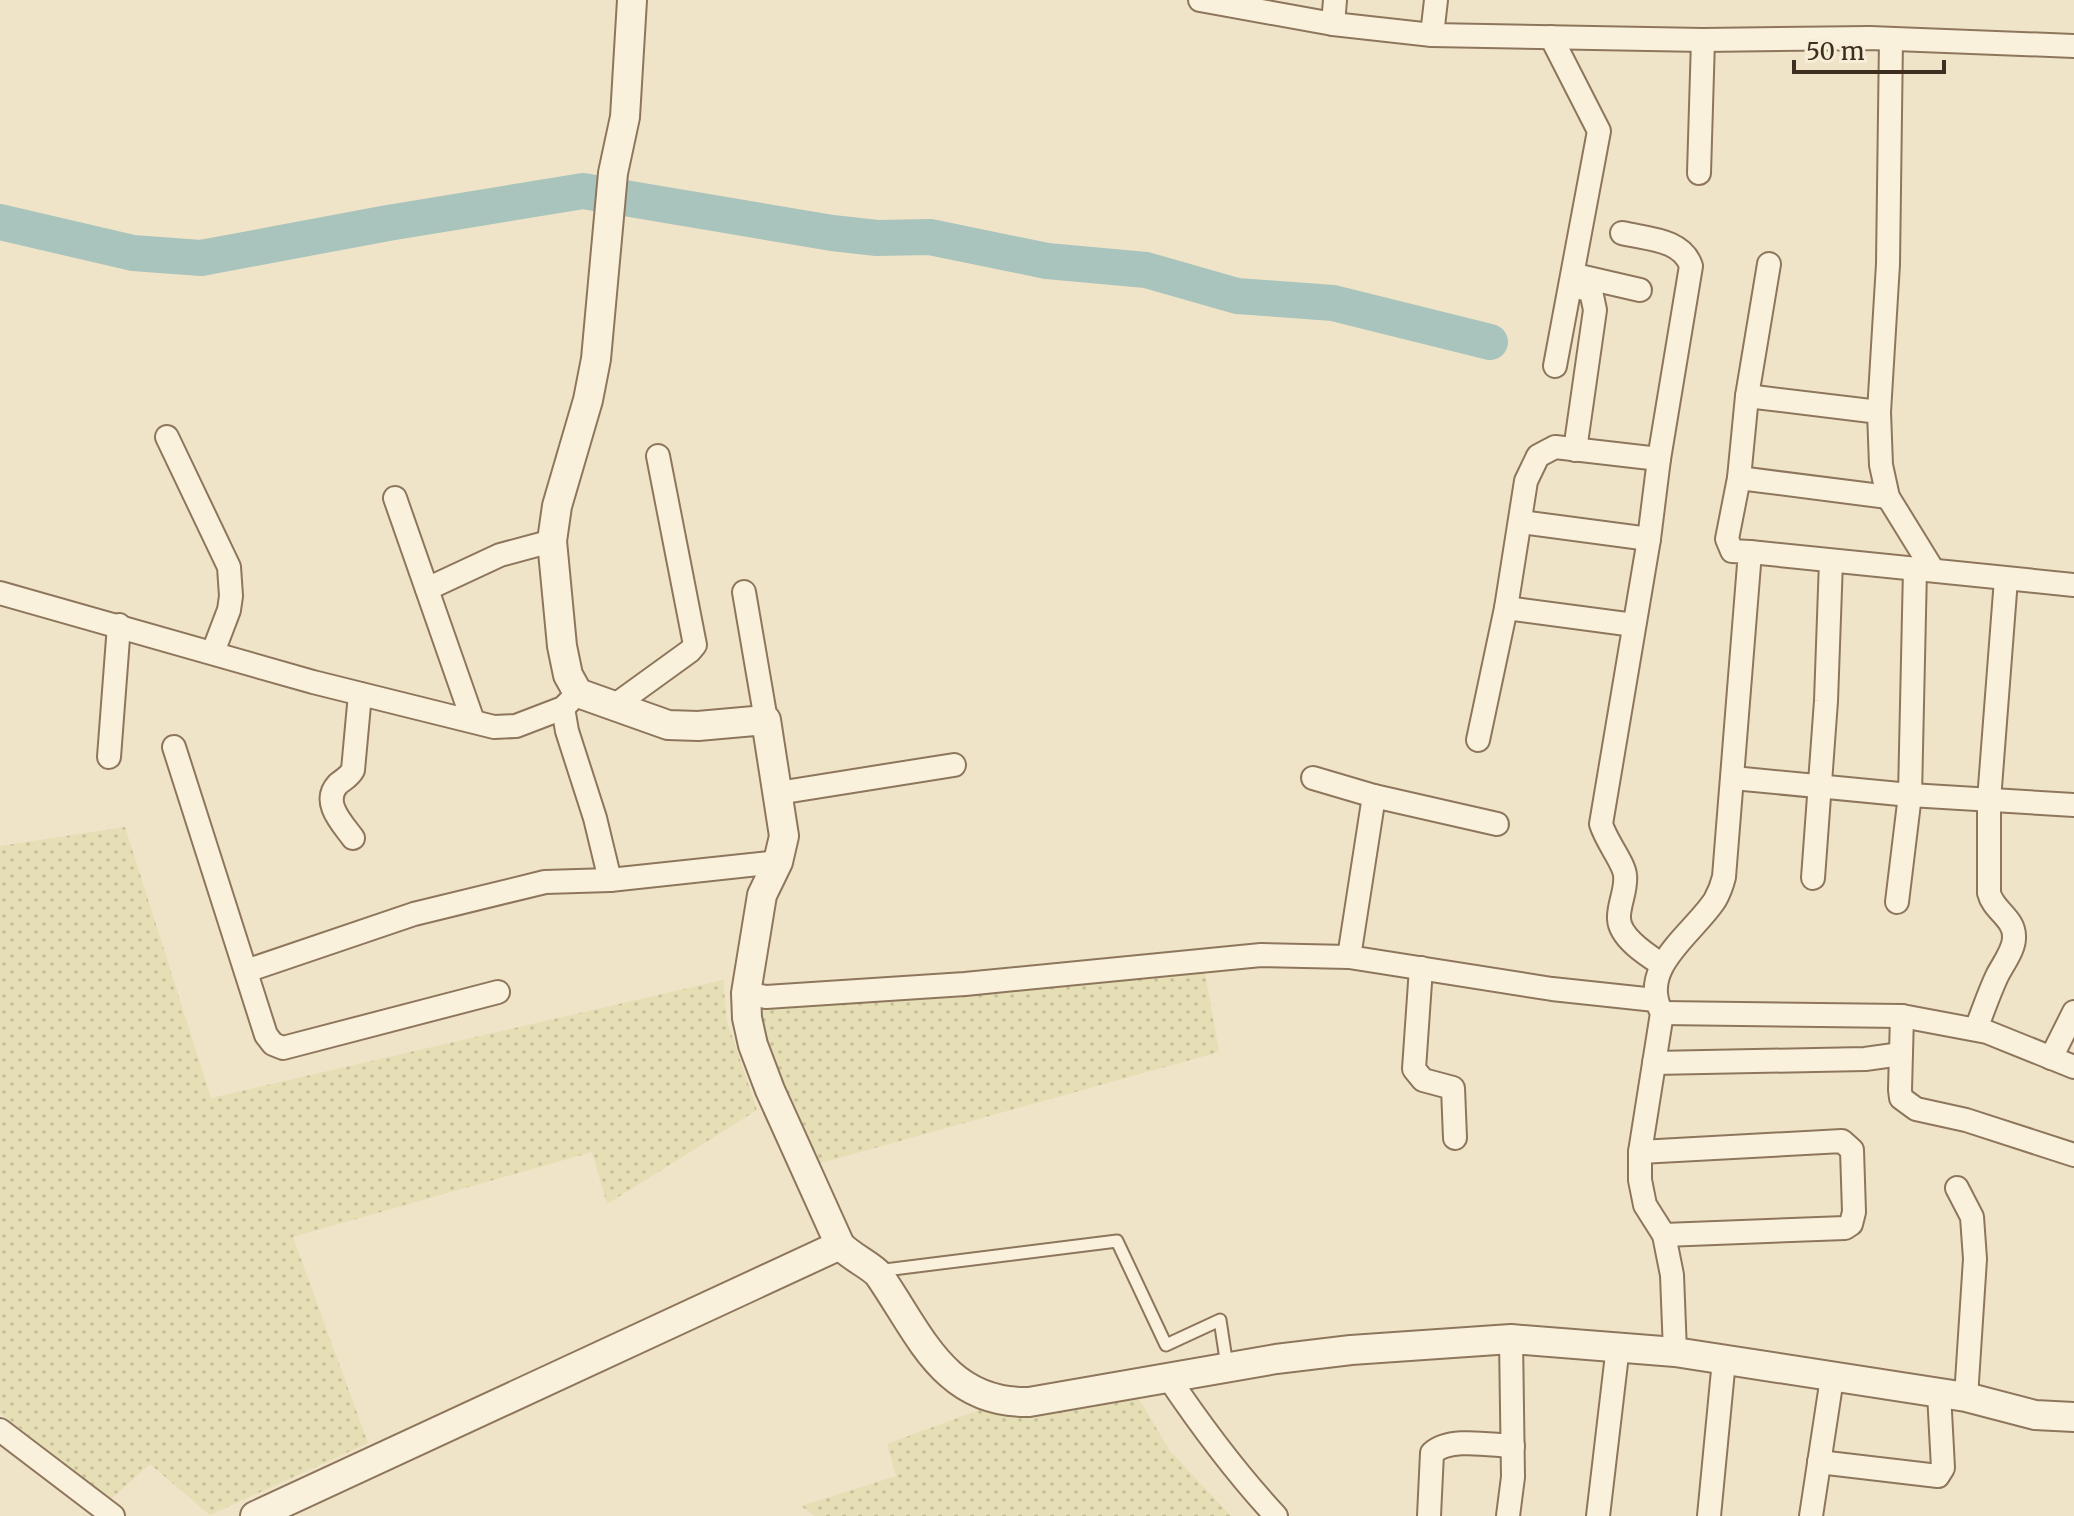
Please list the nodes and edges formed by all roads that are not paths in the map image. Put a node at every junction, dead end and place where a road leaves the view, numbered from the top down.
1 (632, 0) edge
2 (1335, 0) edge
3 (1436, 0) edge
4 (1208, 1) edge
5 (1333, 24) junction
6 (1432, 35) junction
7 (1551, 37) junction
8 (1891, 39) junction
9 (1703, 40) junction
10 (2074, 46) edge
11 (1699, 173) dead end
12 (1622, 233) dead end
13 (1769, 264) dead end
14 (1572, 280) junction
15 (1640, 290) dead end
16 (1555, 366) dead end
17 (1747, 396) junction
18 (1879, 412) junction
19 (167, 437) dead end
20 (1575, 450) junction
21 (658, 456) dead end
22 (1659, 459) junction
23 (1739, 478) junction
24 (1888, 497) junction
25 (395, 498) dead end
26 (1521, 522) junction
27 (1649, 539) junction
28 (552, 541) junction
29 (1750, 552) junction
30 (1831, 561) junction
31 (1924, 569) junction
32 (2006, 579) junction
33 (2074, 585) edge
34 (427, 589) junction
35 (744, 592) dead end
36 (0, 593) edge
37 (1506, 608) junction
38 (119, 625) junction
39 (1634, 625) junction
40 (213, 652) junction
41 (360, 694) junction
42 (571, 700) junction
43 (614, 706) junction
44 (766, 720) junction
45 (473, 721) junction
46 (1478, 740) dead end
47 (174, 747) dead end
48 (109, 757) dead end
49 (954, 765) dead end
50 (1313, 778) dead end
51 (1733, 778) junction
52 (1820, 787) junction
53 (778, 793) junction
54 (1910, 795) junction
55 (1374, 796) junction
56 (1989, 800) junction
57 (2074, 805) edge
58 (1497, 824) dead end
59 (353, 838) dead end
60 (778, 862) junction
61 (1813, 878) dead end
62 (610, 880) junction
63 (1897, 902) dead end
64 (1349, 957) junction
65 (1661, 964) junction
66 (1421, 968) junction
67 (246, 971) junction
68 (498, 992) dead end
69 (746, 993) junction
70 (1658, 1006) junction
71 (2074, 1012) edge
72 (1902, 1016) junction
73 (1976, 1029) junction
74 (1901, 1054) junction
75 (2051, 1058) junction
76 (1654, 1063) junction
77 (2074, 1067) edge
78 (1455, 1138) dead end
79 (1640, 1152) junction
80 (2074, 1155) edge
81 (1957, 1188) dead end
82 (1664, 1235) junction
83 (840, 1245) junction
84 (876, 1271) junction
85 (1511, 1339) junction
86 (1618, 1346) junction
87 (1675, 1352) junction
88 (1724, 1360) junction
89 (1227, 1368) junction
90 (1168, 1377) junction
91 (1832, 1378) junction
92 (1952, 1395) junction
93 (2074, 1417) edge
94 (0, 1430) edge
95 (1513, 1446) junction
96 (1819, 1462) junction
97 (113, 1516) edge
98 (255, 1516) edge
99 (1276, 1516) edge
100 (1429, 1516) edge
101 (1508, 1516) edge
102 (1598, 1516) edge
103 (1709, 1516) edge
104 (1811, 1516) edge

1 - 28 street
2 - 5 street
3 - 6 street
4 - 5 street
5 - 6 street
6 - 7 street
7 - 9 street
7 - 14 street
8 - 9 street
8 - 10 street
8 - 18 street
9 - 11 street
12 - 22 street
13 - 17 street
14 - 15 street
14 - 16 street
14 - 20 street
17 - 18 street
17 - 23 street
18 - 24 street
19 - 40 street
20 - 22 street
20 - 26 street
21 - 43 street
22 - 27 street
23 - 24 street
23 - 29 street
24 - 31 street
25 - 34 street
26 - 27 street
26 - 37 street
27 - 39 street
28 - 34 street
28 - 42 street
29 - 30 street
29 - 51 street
30 - 31 street
30 - 52 street
31 - 32 street
31 - 54 street
32 - 33 street
32 - 56 street
34 - 45 street
35 - 44 street
36 - 38 street
37 - 39 street
37 - 46 street
38 - 40 street
38 - 48 street
39 - 65 street
40 - 41 street
41 - 45 street
41 - 59 street
42 - 43 street
42 - 45 street
42 - 62 street
43 - 44 street
44 - 53 street
47 - 67 street
49 - 53 street
50 - 55 street
51 - 52 street
51 - 65 street
52 - 54 street
52 - 61 street
53 - 60 street
54 - 56 street
54 - 63 street
55 - 58 street
55 - 64 street
56 - 57 street
56 - 73 street
60 - 62 street
60 - 69 street
62 - 67 street
64 - 66 street
64 - 69 street
65 - 70 street
66 - 70 street
66 - 78 street
67 - 68 street
69 - 83 street
70 - 72 street
70 - 76 street
71 - 75 street
72 - 73 street
72 - 74 street
73 - 75 street
74 - 76 street
74 - 80 street
75 - 77 street
76 - 79 street
79 - 82 street
79 - 82 street
81 - 92 street
82 - 87 street
83 - 84 street
83 - 98 street
84 - 89 lane
84 - 90 street
85 - 86 street
85 - 89 street
85 - 95 street
86 - 87 street
86 - 102 street
87 - 88 street
88 - 91 street
88 - 103 street
89 - 90 street
90 - 99 street
91 - 92 street
91 - 96 street
92 - 93 street
92 - 96 street
94 - 97 street
95 - 100 street
95 - 101 street
96 - 104 street

